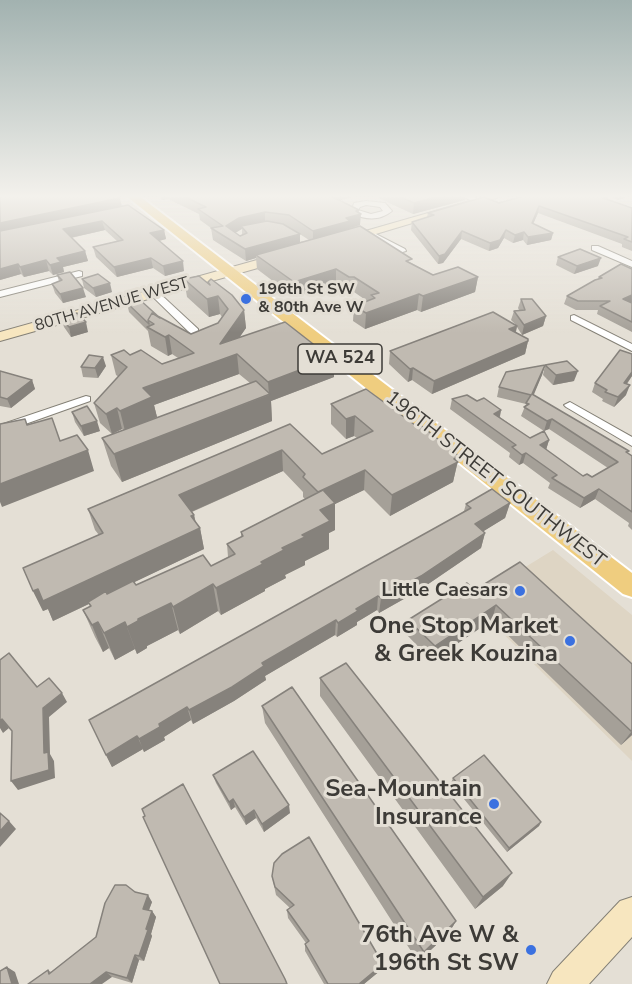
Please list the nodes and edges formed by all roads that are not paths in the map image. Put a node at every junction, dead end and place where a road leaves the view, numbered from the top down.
1 (186, 241) edge
2 (341, 241) edge
3 (384, 241) edge
4 (337, 242) edge
5 (595, 248) dead end
6 (402, 251) edge
7 (295, 253) edge
8 (632, 264) edge
9 (229, 272) junction
10 (79, 274) dead end
11 (154, 293) junction
12 (0, 294) edge
13 (574, 318) dead end
14 (194, 331) edge
15 (0, 337) edge
16 (632, 348) edge
17 (86, 399) dead end
18 (570, 405) dead end
19 (0, 429) edge
20 (630, 436) edge
21 (632, 588) edge
22 (632, 913) edge
23 (565, 984) edge

1 - 9 main road, 196TH STREET SOUTHWEST / WA 524
2 - 4 street
3 - 6 street
5 - 8 street
7 - 9 street, 80TH AVENUE WEST
9 - 11 street, 80TH AVENUE WEST
9 - 21 main road, 196TH STREET SOUTHWEST / WA 524
10 - 12 street
11 - 14 street
11 - 15 street, 80TH AVENUE WEST
13 - 16 street
17 - 19 street
18 - 20 street
22 - 23 street

